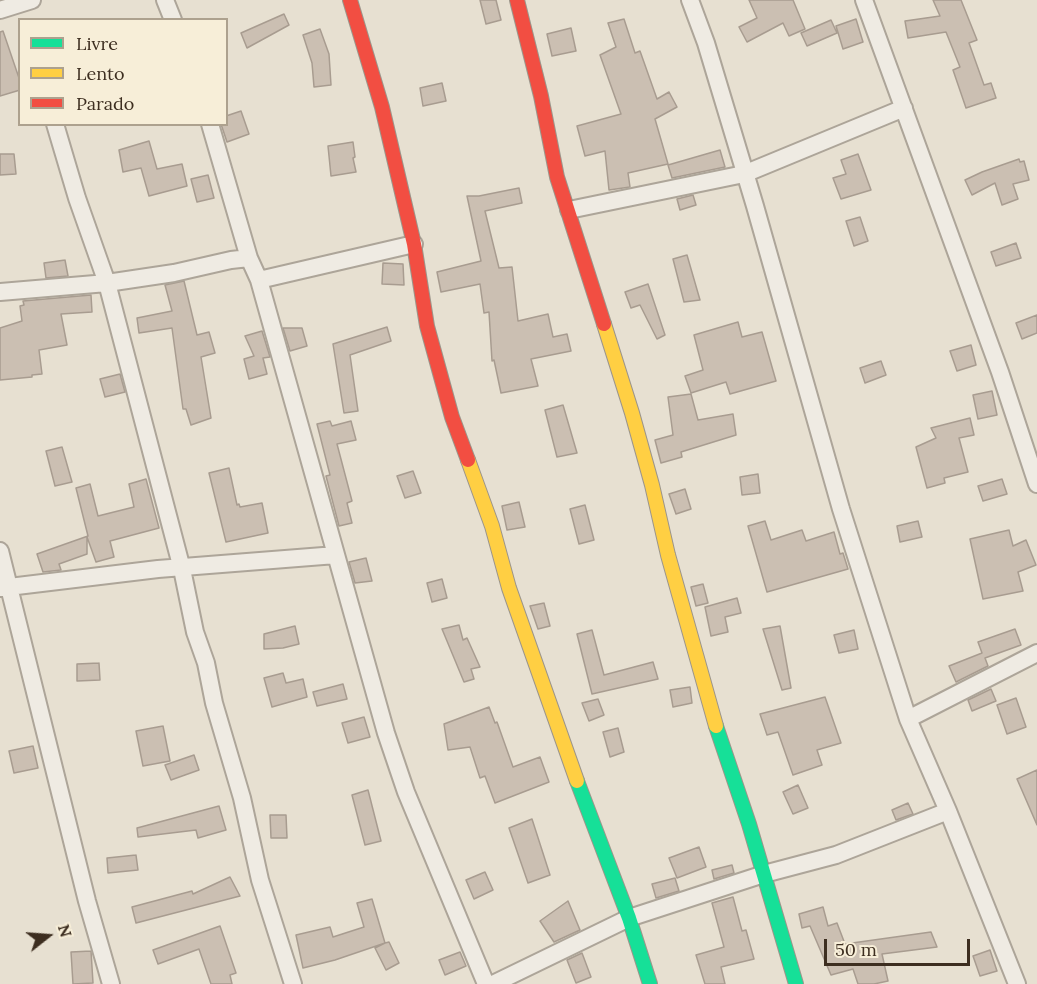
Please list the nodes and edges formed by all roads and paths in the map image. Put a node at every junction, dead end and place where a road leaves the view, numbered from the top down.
1 (165, 0) edge
2 (350, 0) edge
3 (517, 0) edge
4 (690, 0) edge
5 (864, 0) edge
6 (23, 6) edge
7 (0, 10) edge
8 (172, 18) edge
9 (904, 108) junction
10 (56, 126) edge
11 (211, 126) edge
12 (744, 174) junction
13 (569, 210) junction
14 (414, 244) junction
15 (249, 258) junction
16 (259, 280) junction
17 (107, 283) junction
18 (0, 292) edge
19 (1037, 484) edge
20 (0, 551) edge
21 (336, 555) junction
22 (182, 569) junction
23 (4, 588) edge
24 (1037, 653) edge
25 (908, 718) junction
26 (948, 811) junction
27 (764, 874) junction
28 (629, 918) junction
29 (111, 984) edge
30 (293, 984) edge
31 (486, 984) edge
32 (493, 984) edge
33 (650, 984) edge
34 (796, 984) edge
35 (1017, 984) edge

1 - 8 street
2 - 14 street
3 - 13 street
4 - 12 street
5 - 9 street
6 - 7 street
9 - 12 street
9 - 19 street
10 - 17 street
11 - 15 street
12 - 13 street
12 - 25 street
13 - 27 street
14 - 16 street
14 - 28 street
15 - 16 street
15 - 17 street
16 - 21 street
17 - 18 street
17 - 22 street
20 - 23 street
21 - 22 street
21 - 31 street
22 - 23 street
22 - 30 street
23 - 29 street
24 - 25 street
25 - 26 street
26 - 27 street
26 - 35 street
27 - 28 street
27 - 34 street
28 - 32 street
28 - 33 street

